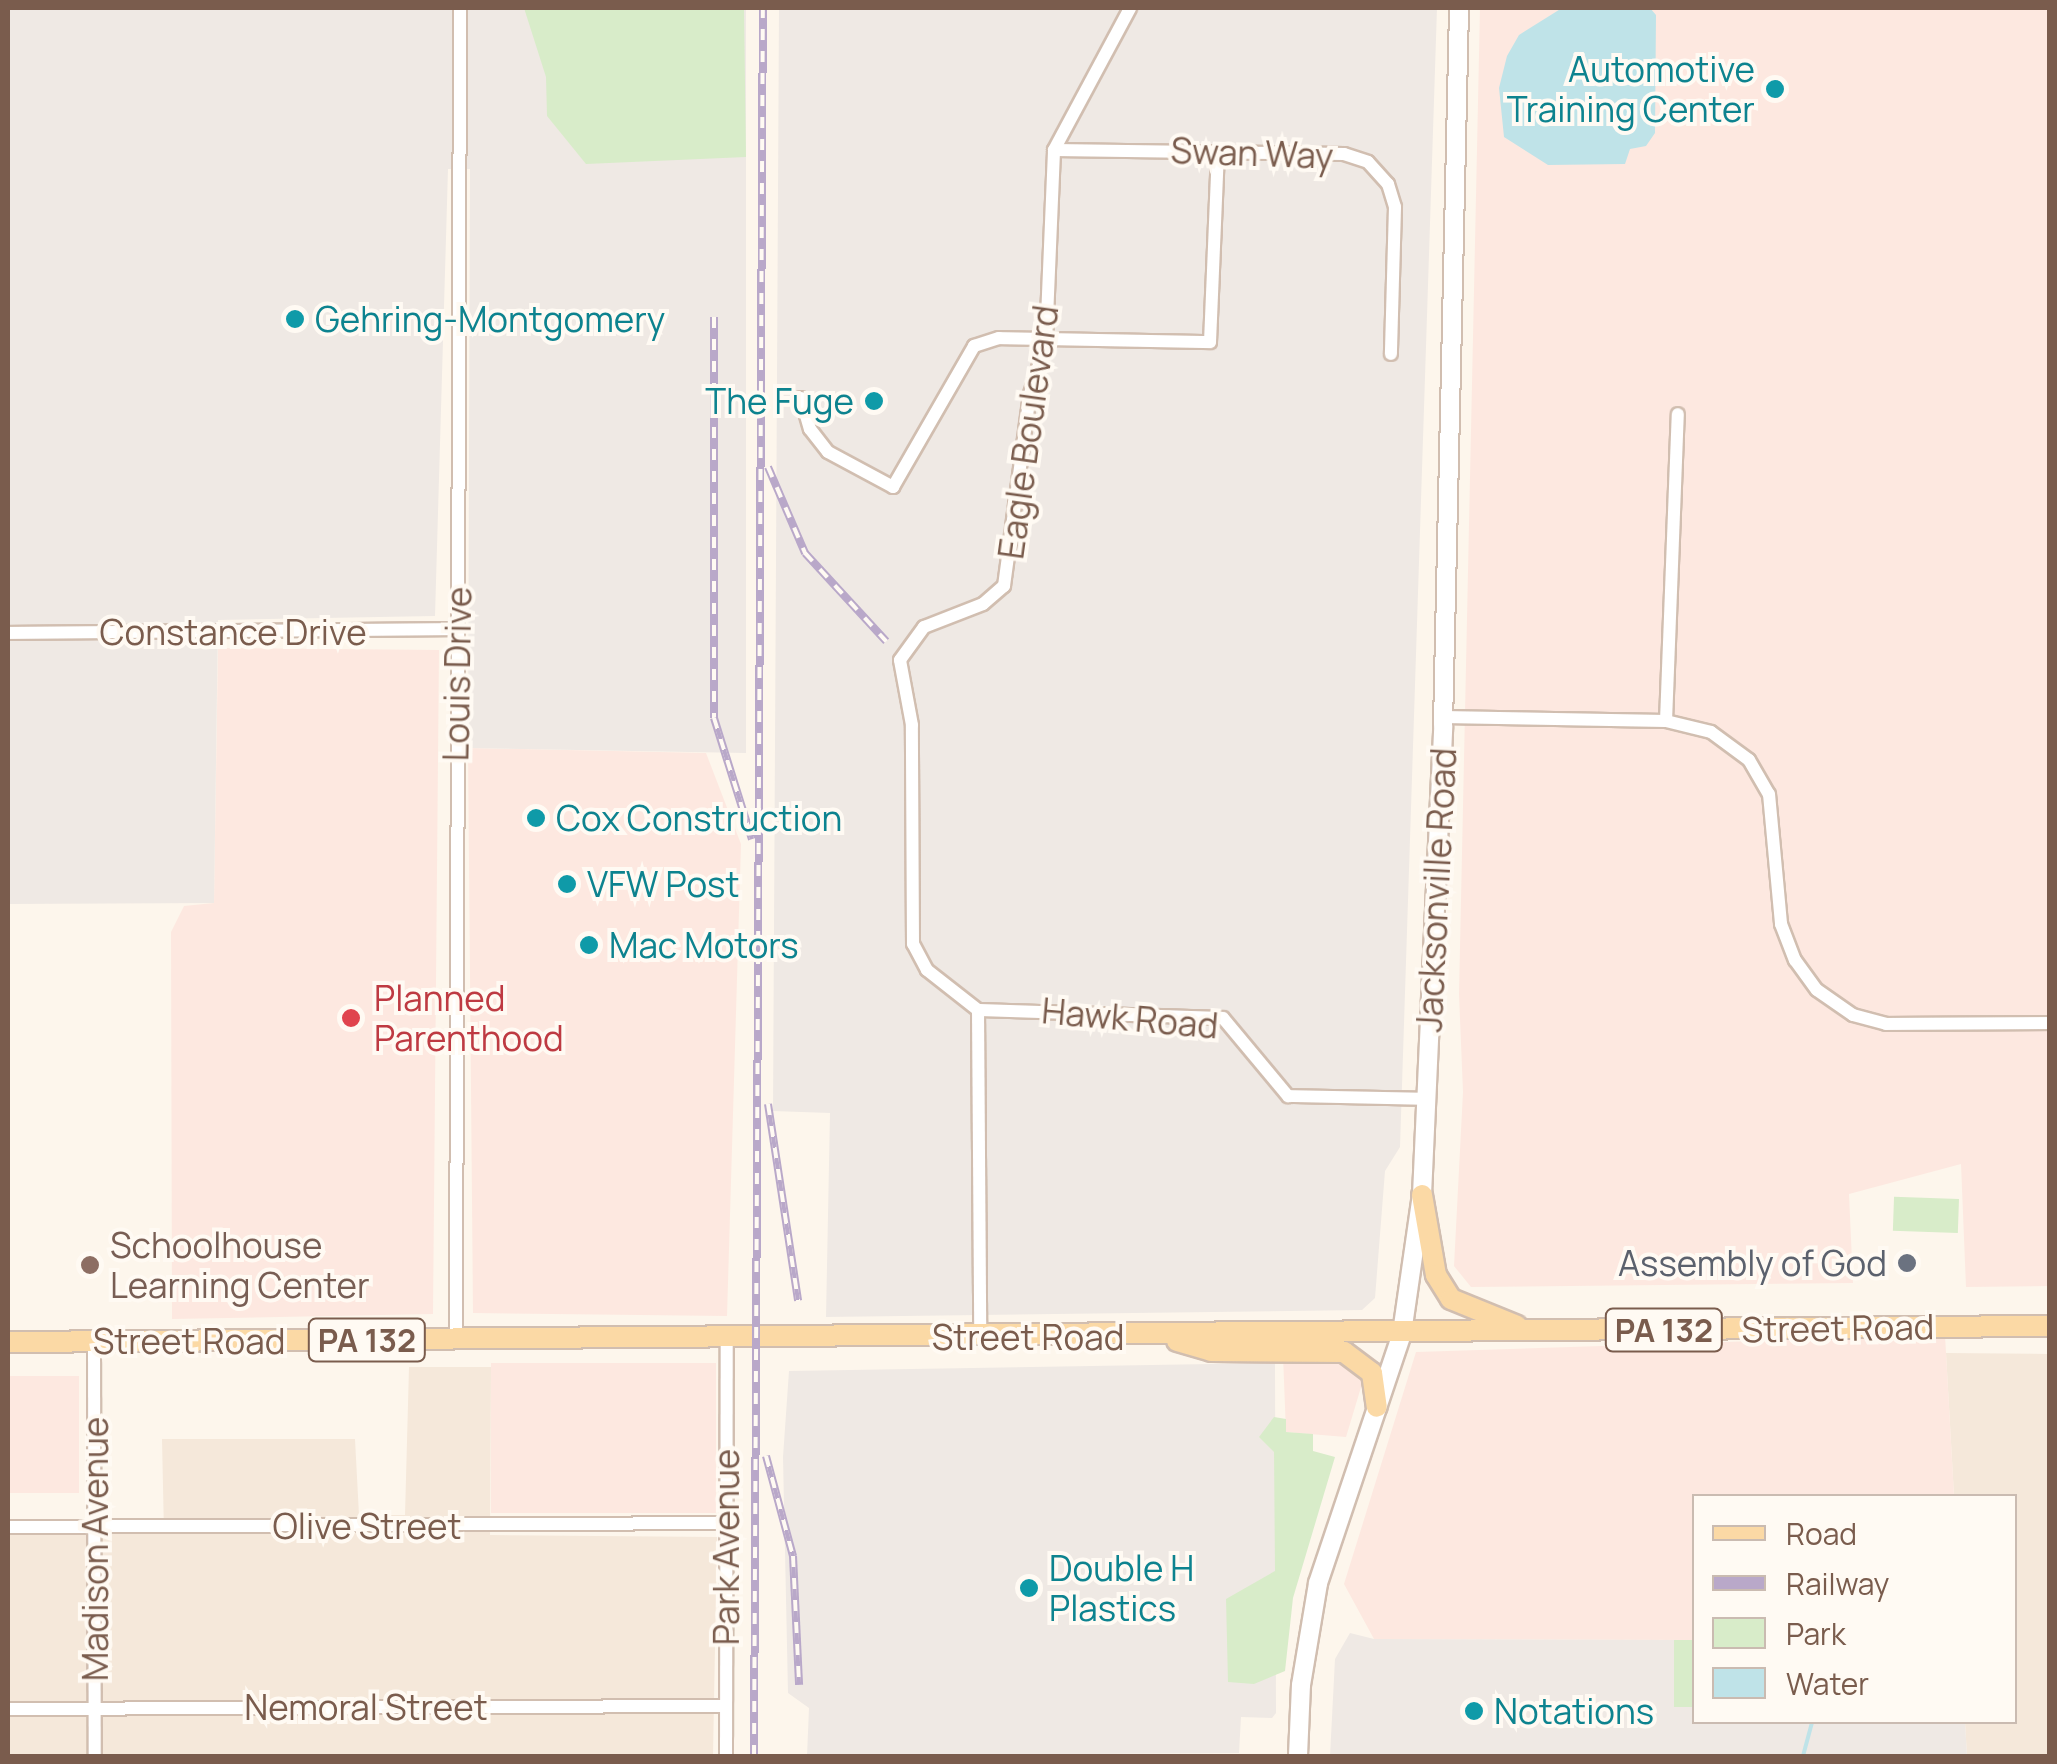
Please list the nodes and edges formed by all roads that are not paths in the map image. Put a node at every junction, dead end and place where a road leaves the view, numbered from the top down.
1 (460, 8) edge
2 (1130, 8) edge
3 (1459, 8) edge
4 (1054, 150) junction
5 (1218, 151) junction
6 (1046, 342) junction
7 (1391, 354) dead end
8 (800, 398) dead end
9 (1678, 414) dead end
10 (458, 629) junction
11 (8, 633) edge
12 (1443, 717) junction
13 (1666, 721) junction
14 (978, 1010) junction
15 (2050, 1023) edge
16 (1428, 1099) junction
17 (1422, 1195) junction
18 (2050, 1326) edge
19 (1532, 1332) junction
20 (1402, 1333) junction
21 (1161, 1336) junction
22 (980, 1337) junction
23 (727, 1338) junction
24 (456, 1340) junction
25 (8, 1342) edge
26 (94, 1342) junction
27 (1377, 1407) junction
28 (727, 1523) junction
29 (8, 1527) edge
30 (94, 1527) junction
31 (726, 1706) junction
32 (95, 1708) junction
33 (8, 1709) edge
34 (95, 1756) edge
35 (726, 1756) edge
36 (1298, 1756) edge

1 - 10 street, Louis Drive
2 - 4 street
3 - 12 main road, Jacksonville Road
4 - 5 street, Swan Way
4 - 6 street, Eagle Boulevard
5 - 6 street
5 - 7 street, Swan Way
6 - 8 street
6 - 14 street, Eagle Boulevard
9 - 13 street
10 - 11 street, Constance Drive
10 - 24 street, Louis Drive
12 - 13 street
12 - 16 main road, Jacksonville Road
13 - 15 street
14 - 16 street, Hawk Road
14 - 22 street
16 - 17 main road, Jacksonville Road
17 - 19 main road
17 - 20 main road, Jacksonville Road
18 - 19 main road, Street Road / PA 132
19 - 20 main road, Street Road / PA 132
20 - 21 main road, Street Road / PA 132
20 - 27 main road, Jacksonville Road
21 - 22 main road, Street Road / PA 132
21 - 27 main road
22 - 23 main road, Street Road / PA 132
23 - 24 main road, Street Road / PA 132
23 - 28 street, Park Avenue
24 - 26 main road, Street Road / PA 132
25 - 26 main road, Street Road / PA 132
26 - 30 street, Madison Avenue
27 - 36 main road, Jacksonville Road
28 - 30 street, Olive Street
28 - 31 street, Park Avenue
29 - 30 street, Olive Street
30 - 32 street, Madison Avenue
31 - 32 street, Nemoral Street
31 - 35 street, Park Avenue
32 - 33 street, Nemoral Street
32 - 34 street, Madison Avenue

